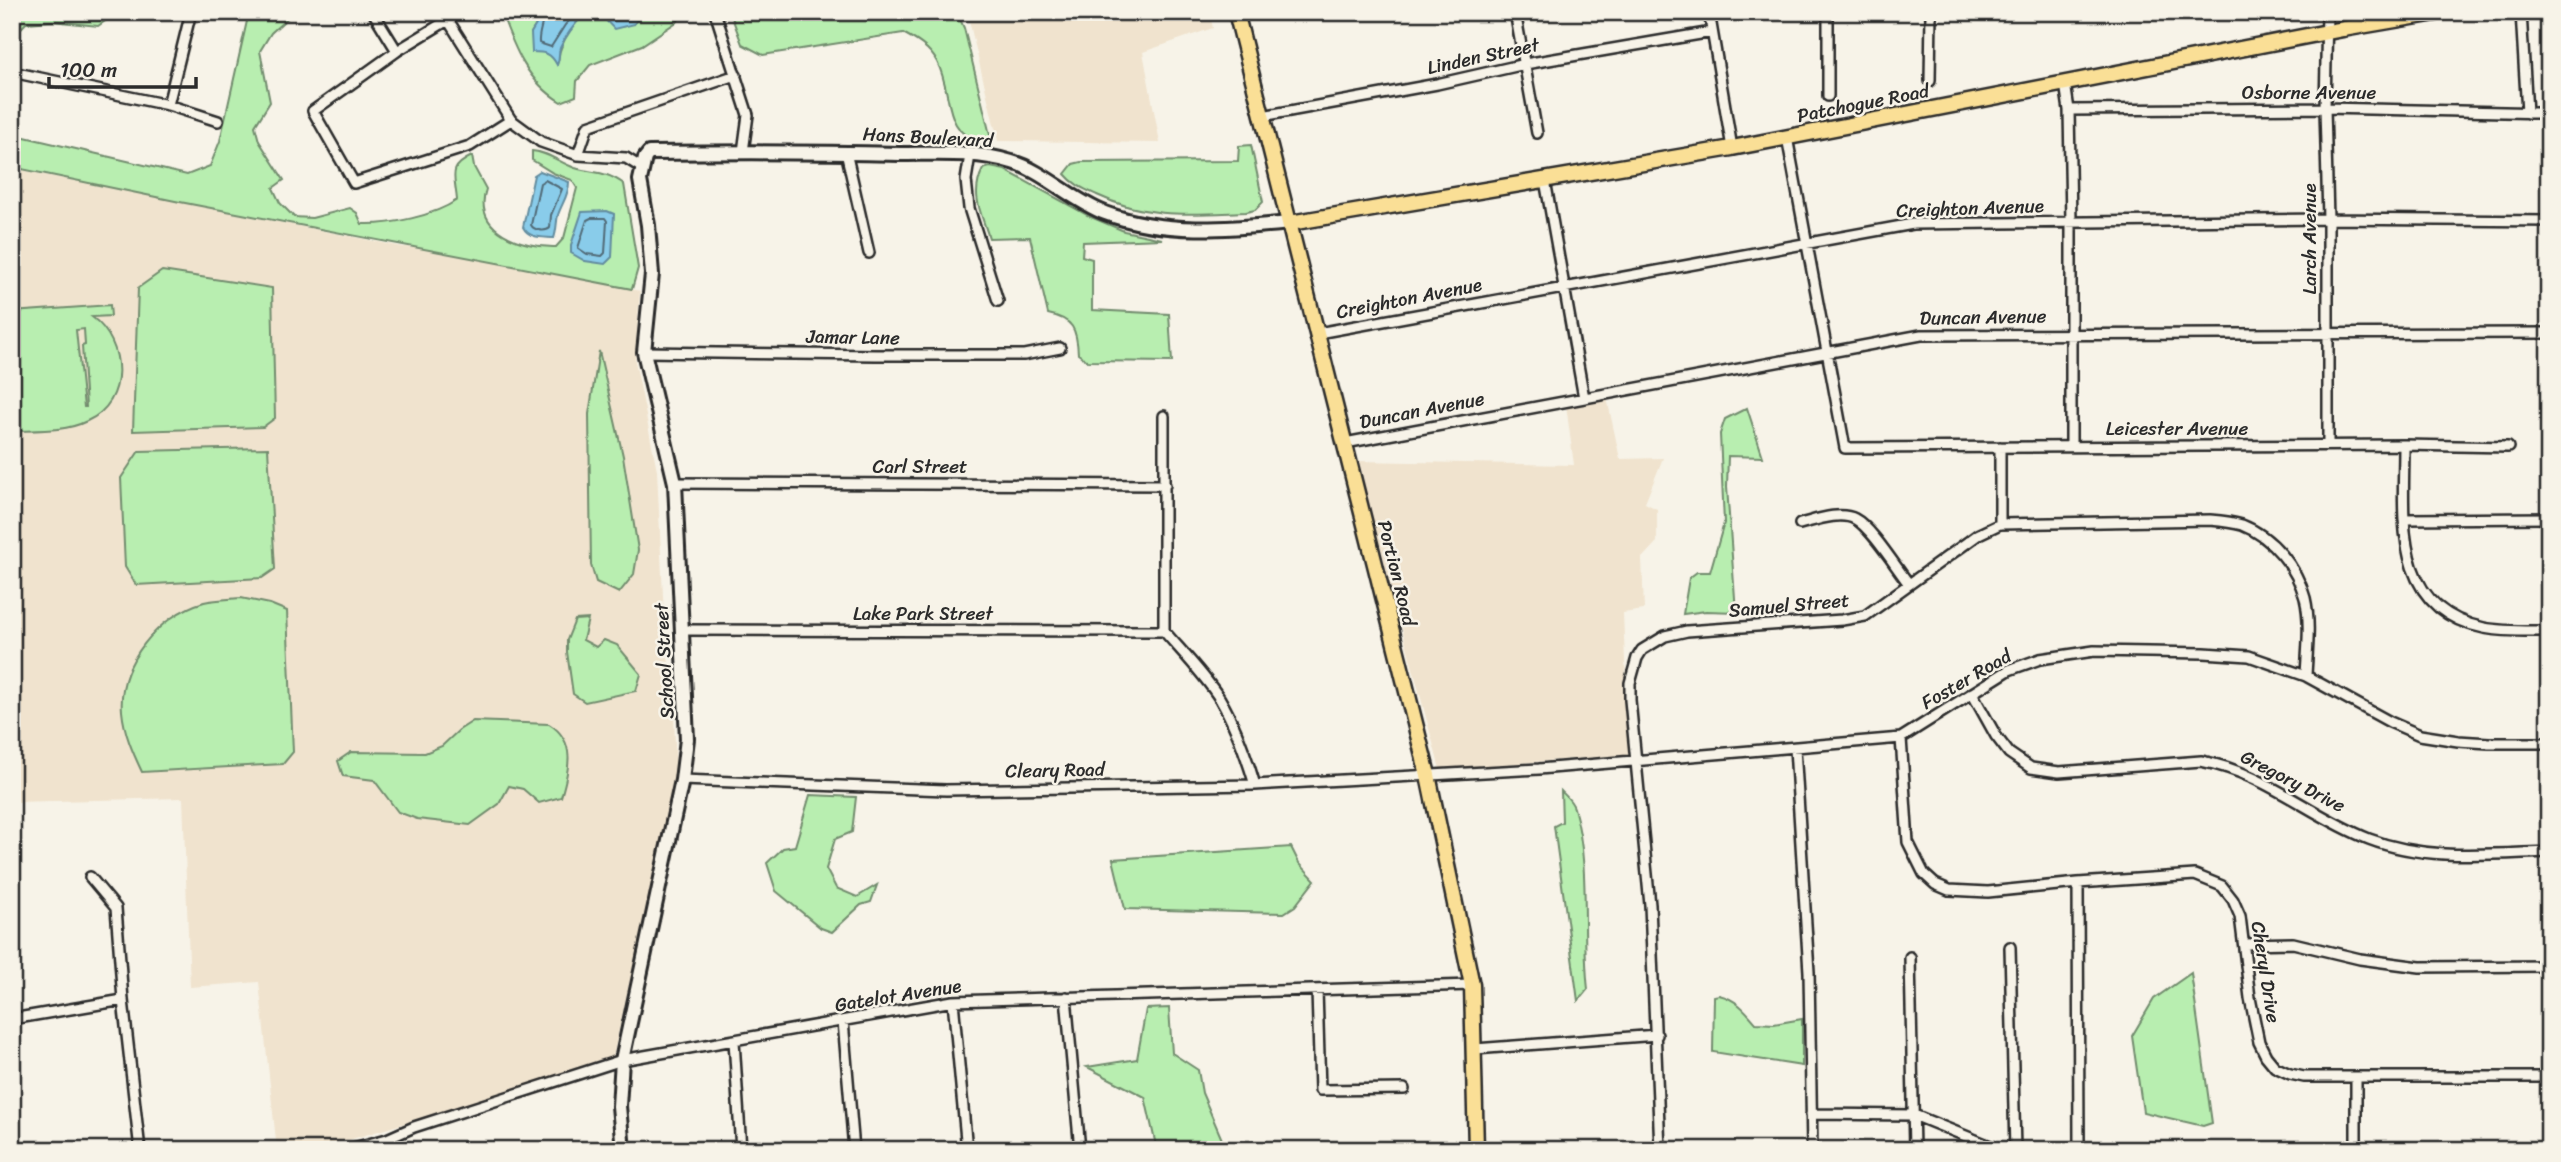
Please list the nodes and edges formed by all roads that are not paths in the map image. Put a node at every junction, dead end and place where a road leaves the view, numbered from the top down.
1 (191, 12) edge
2 (373, 12) edge
3 (715, 12) edge
4 (1236, 12) edge
5 (1515, 12) edge
6 (1709, 12) edge
7 (1828, 12) edge
8 (1931, 12) edge
9 (2326, 12) edge
10 (2442, 12) edge
11 (2521, 12) edge
12 (446, 16) edge
13 (1712, 32) junction
14 (2326, 33) junction
15 (397, 51) junction
16 (1525, 64) junction
17 (12, 72) edge
18 (736, 75) junction
19 (1930, 80) dead end
20 (2065, 83) junction
21 (1828, 96) dead end
22 (168, 105) junction
23 (2325, 108) junction
24 (2069, 110) junction
25 (2526, 113) junction
26 (2549, 113) edge
27 (1262, 116) junction
28 (511, 120) junction
29 (218, 121) dead end
30 (1537, 133) dead end
31 (1787, 137) junction
32 (1732, 148) junction
33 (743, 152) junction
34 (846, 152) junction
35 (578, 155) junction
36 (970, 155) junction
37 (642, 168) junction
38 (1545, 180) junction
39 (2328, 219) junction
40 (2549, 221) edge
41 (2071, 222) junction
42 (1290, 223) junction
43 (1806, 243) junction
44 (869, 253) dead end
45 (1564, 287) junction
46 (998, 301) dead end
47 (2327, 332) junction
48 (2549, 332) edge
49 (1318, 333) junction
50 (2071, 333) junction
51 (1060, 348) dead end
52 (644, 352) junction
53 (1828, 353) junction
54 (1584, 398) junction
55 (1164, 416) dead end
56 (1345, 443) junction
57 (2404, 445) junction
58 (2071, 446) junction
59 (2328, 446) junction
60 (2000, 447) junction
61 (2508, 447) dead end
62 (675, 483) junction
63 (1165, 485) junction
64 (2549, 518) edge
65 (2404, 519) junction
66 (1800, 524) dead end
67 (2000, 524) junction
68 (1909, 584) junction
69 (681, 630) junction
70 (1164, 631) junction
71 (2549, 631) edge
72 (2306, 676) junction
73 (1972, 693) junction
74 (1902, 738) junction
75 (2549, 743) edge
76 (1795, 748) junction
77 (1635, 759) junction
78 (1428, 775) junction
79 (682, 780) junction
80 (1255, 785) junction
81 (2549, 852) edge
82 (90, 877) dead end
83 (2078, 883) junction
84 (2244, 944) junction
85 (2010, 947) dead end
86 (1910, 957) dead end
87 (2549, 966) edge
88 (1472, 985) junction
89 (1317, 990) junction
90 (1066, 997) junction
91 (123, 1000) junction
92 (953, 1001) junction
93 (12, 1018) edge
94 (843, 1021) junction
95 (1657, 1035) junction
96 (734, 1041) junction
97 (1475, 1049) junction
98 (622, 1060) junction
99 (2549, 1077) edge
100 (2356, 1079) junction
101 (1404, 1089) dead end
102 (1811, 1114) junction
103 (1914, 1115) junction
104 (1476, 1148) edge
105 (140, 1150) edge
106 (346, 1150) edge
107 (623, 1150) edge
108 (741, 1150) edge
109 (854, 1150) edge
110 (967, 1150) edge
111 (1080, 1150) edge
112 (1564, 1150) edge
113 (1660, 1150) edge
114 (1812, 1150) edge
115 (1914, 1150) edge
116 (2000, 1150) edge
117 (2015, 1150) edge
118 (2080, 1150) edge
119 (2356, 1150) edge

1 - 22 street
2 - 15 street
3 - 18 street
4 - 27 main road, Portion Road
5 - 16 street
6 - 13 street
7 - 21 street
8 - 19 street
9 - 14 street, Larch Avenue
10 - 14 main road, Patchogue Road
11 - 25 street
12 - 15 street
12 - 28 street
13 - 16 street, Linden Street
13 - 32 street
14 - 20 main road, Patchogue Road
14 - 23 street, Larch Avenue
15 - 28 street
16 - 27 street, Linden Street
16 - 30 street
17 - 22 street
18 - 33 street
18 - 35 street
20 - 24 street
20 - 31 main road, Patchogue Road
22 - 29 street
23 - 24 street, Osborne Avenue
23 - 25 street, Osborne Avenue
23 - 39 street, Larch Avenue
24 - 41 street
25 - 26 street, Osborne Avenue
27 - 42 main road, Portion Road
28 - 35 street
31 - 32 main road, Patchogue Road
31 - 43 street
32 - 38 main road, Patchogue Road
33 - 34 street, Hans Boulevard
33 - 37 street, Hans Boulevard
34 - 36 street, Hans Boulevard
34 - 44 street
35 - 37 street
36 - 42 street, Hans Boulevard
36 - 46 street
37 - 52 street, School Street
38 - 42 main road, Patchogue Road
38 - 45 street
39 - 40 street, Creighton Avenue
39 - 41 street, Creighton Avenue
39 - 47 street, Larch Avenue
41 - 43 street, Creighton Avenue
41 - 50 street
42 - 49 main road, Portion Road
43 - 45 street, Creighton Avenue
43 - 53 street
45 - 49 street, Creighton Avenue
45 - 54 street
47 - 48 street, Duncan Avenue
47 - 50 street, Duncan Avenue
47 - 59 street, Larch Avenue
49 - 56 main road, Portion Road
50 - 53 street, Duncan Avenue
50 - 58 street
51 - 52 street, Jamar Lane
52 - 62 street, School Street
53 - 54 street, Duncan Avenue
53 - 60 street, Leicester Avenue
54 - 56 street, Duncan Avenue
55 - 63 street
56 - 78 main road, Portion Road
57 - 59 street, Leicester Avenue
57 - 61 street, Leicester Avenue
57 - 65 street
58 - 59 street, Leicester Avenue
58 - 60 street, Leicester Avenue
60 - 67 street
62 - 63 street, Carl Street
62 - 69 street, School Street
63 - 70 street
64 - 65 street
65 - 71 street
66 - 68 street
67 - 68 street, Samuel Street
67 - 72 street, Samuel Street
68 - 77 street, Samuel Street
69 - 70 street, Lake Park Street
69 - 79 street, School Street
70 - 80 street
72 - 73 street, Foster Road
72 - 75 street, Foster Road
73 - 74 street, Foster Road
73 - 81 street, Gregory Drive
74 - 76 street, Foster Road
74 - 83 street, Cheryl Drive
76 - 77 street, Foster Road
76 - 102 street
77 - 78 street, Foster Road
77 - 95 street, Samuel Street
78 - 80 street, Cleary Road
78 - 88 main road, Portion Road
79 - 80 street, Cleary Road
79 - 98 street, School Street
82 - 91 street
83 - 84 street, Cheryl Drive
83 - 118 street
84 - 87 street
84 - 100 street, Cheryl Drive
85 - 117 street
86 - 103 street
88 - 89 street, Gatelot Avenue
88 - 97 main road, Portion Road
89 - 90 street, Gatelot Avenue
89 - 101 street
90 - 92 street, Gatelot Avenue
90 - 111 street
91 - 93 street
91 - 105 street
92 - 94 street, Gatelot Avenue
92 - 110 street
94 - 96 street, Gatelot Avenue
94 - 109 street
95 - 97 street
95 - 113 street, Samuel Street
96 - 98 street, Gatelot Avenue
96 - 108 street
97 - 104 main road, Portion Road
98 - 106 street, Gatelot Avenue
98 - 107 street, School Street
99 - 100 street, Cheryl Drive
100 - 119 street
102 - 103 street
102 - 114 street
103 - 115 street
103 - 116 street
104 - 112 street

